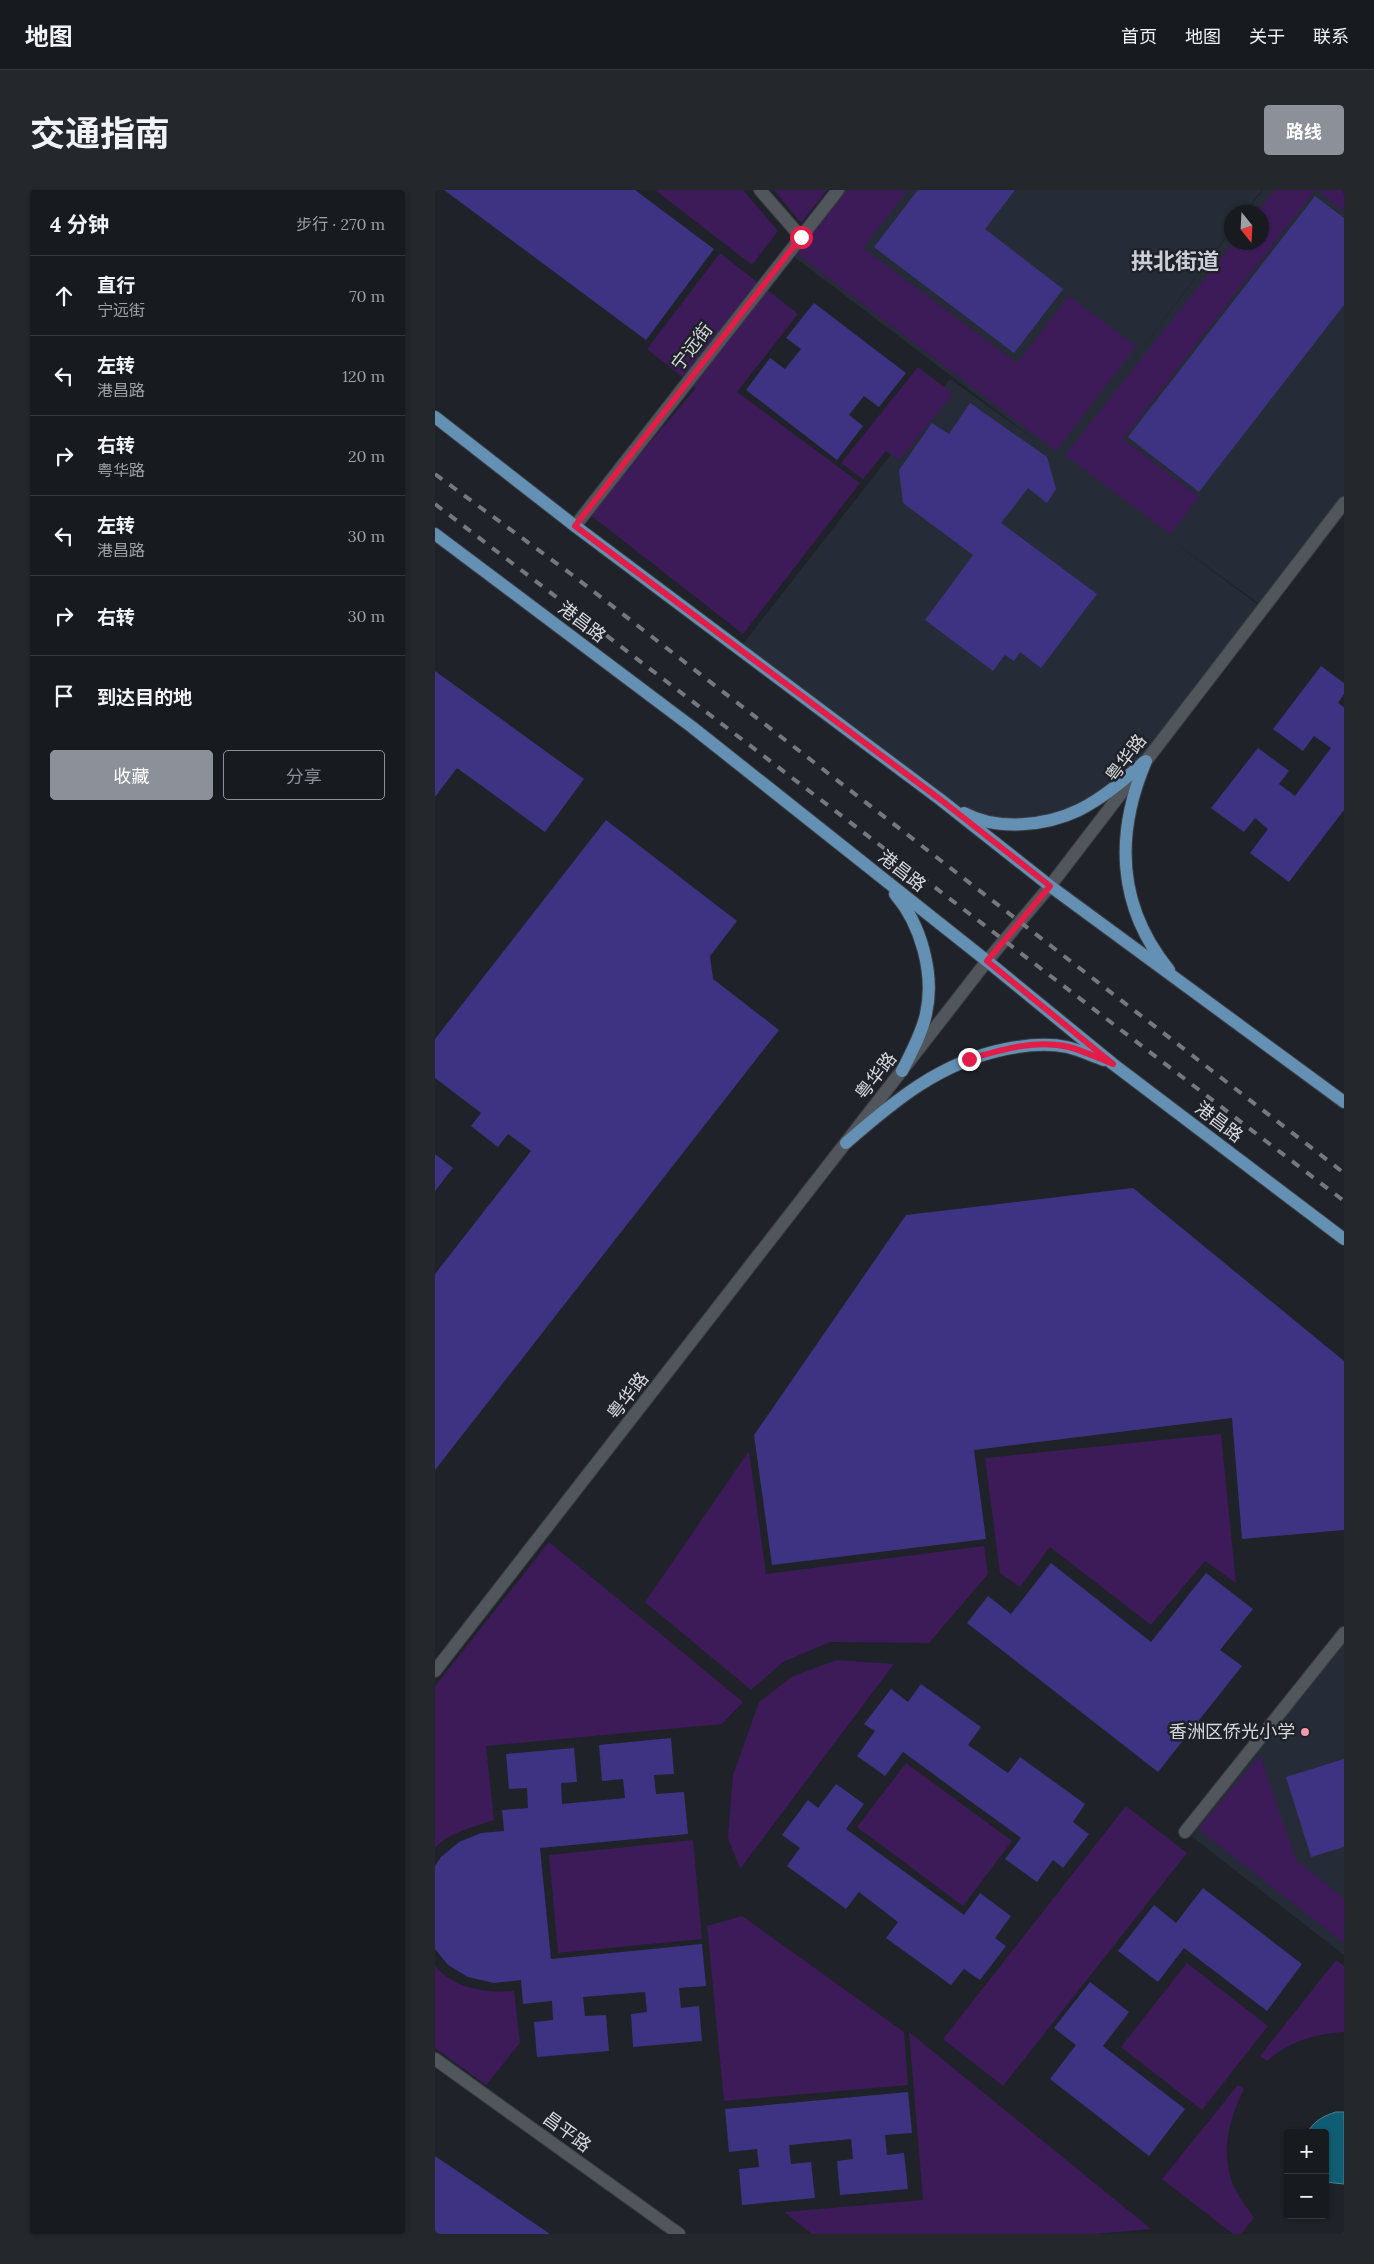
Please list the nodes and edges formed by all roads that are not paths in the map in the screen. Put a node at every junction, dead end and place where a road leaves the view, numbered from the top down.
1 (760, 190) edge
2 (838, 190) edge
3 (801, 237) junction
4 (435, 417) edge
5 (1344, 502) edge
6 (575, 526) junction
7 (435, 534) edge
8 (1146, 761) junction
9 (941, 800) junction
10 (877, 873) junction
11 (1050, 886) junction
12 (987, 961) junction
13 (1178, 980) junction
14 (1113, 1064) junction
15 (902, 1071) junction
16 (1344, 1102) edge
17 (846, 1143) junction
18 (1344, 1239) edge
19 (1344, 1633) edge
20 (435, 1671) edge
21 (1185, 1832) dead end
22 (435, 2059) edge
23 (679, 2234) edge

1 - 3 main road
2 - 3 main road, 宁远街
3 - 6 main road, 宁远街
4 - 6 main road
5 - 8 main road, 粤华路
6 - 9 main road
7 - 10 main road, 港昌路
8 - 9 main road
8 - 11 main road, 粤华路
8 - 13 main road
9 - 11 main road
10 - 12 main road, 港昌路
10 - 15 main road
11 - 12 main road, 粤华路
11 - 13 main road
12 - 14 main road, 港昌路
12 - 15 main road, 粤华路
13 - 16 main road
14 - 17 main road
14 - 18 main road, 港昌路
15 - 17 main road, 粤华路
17 - 20 main road, 粤华路
19 - 21 main road
22 - 23 main road, 昌平路

